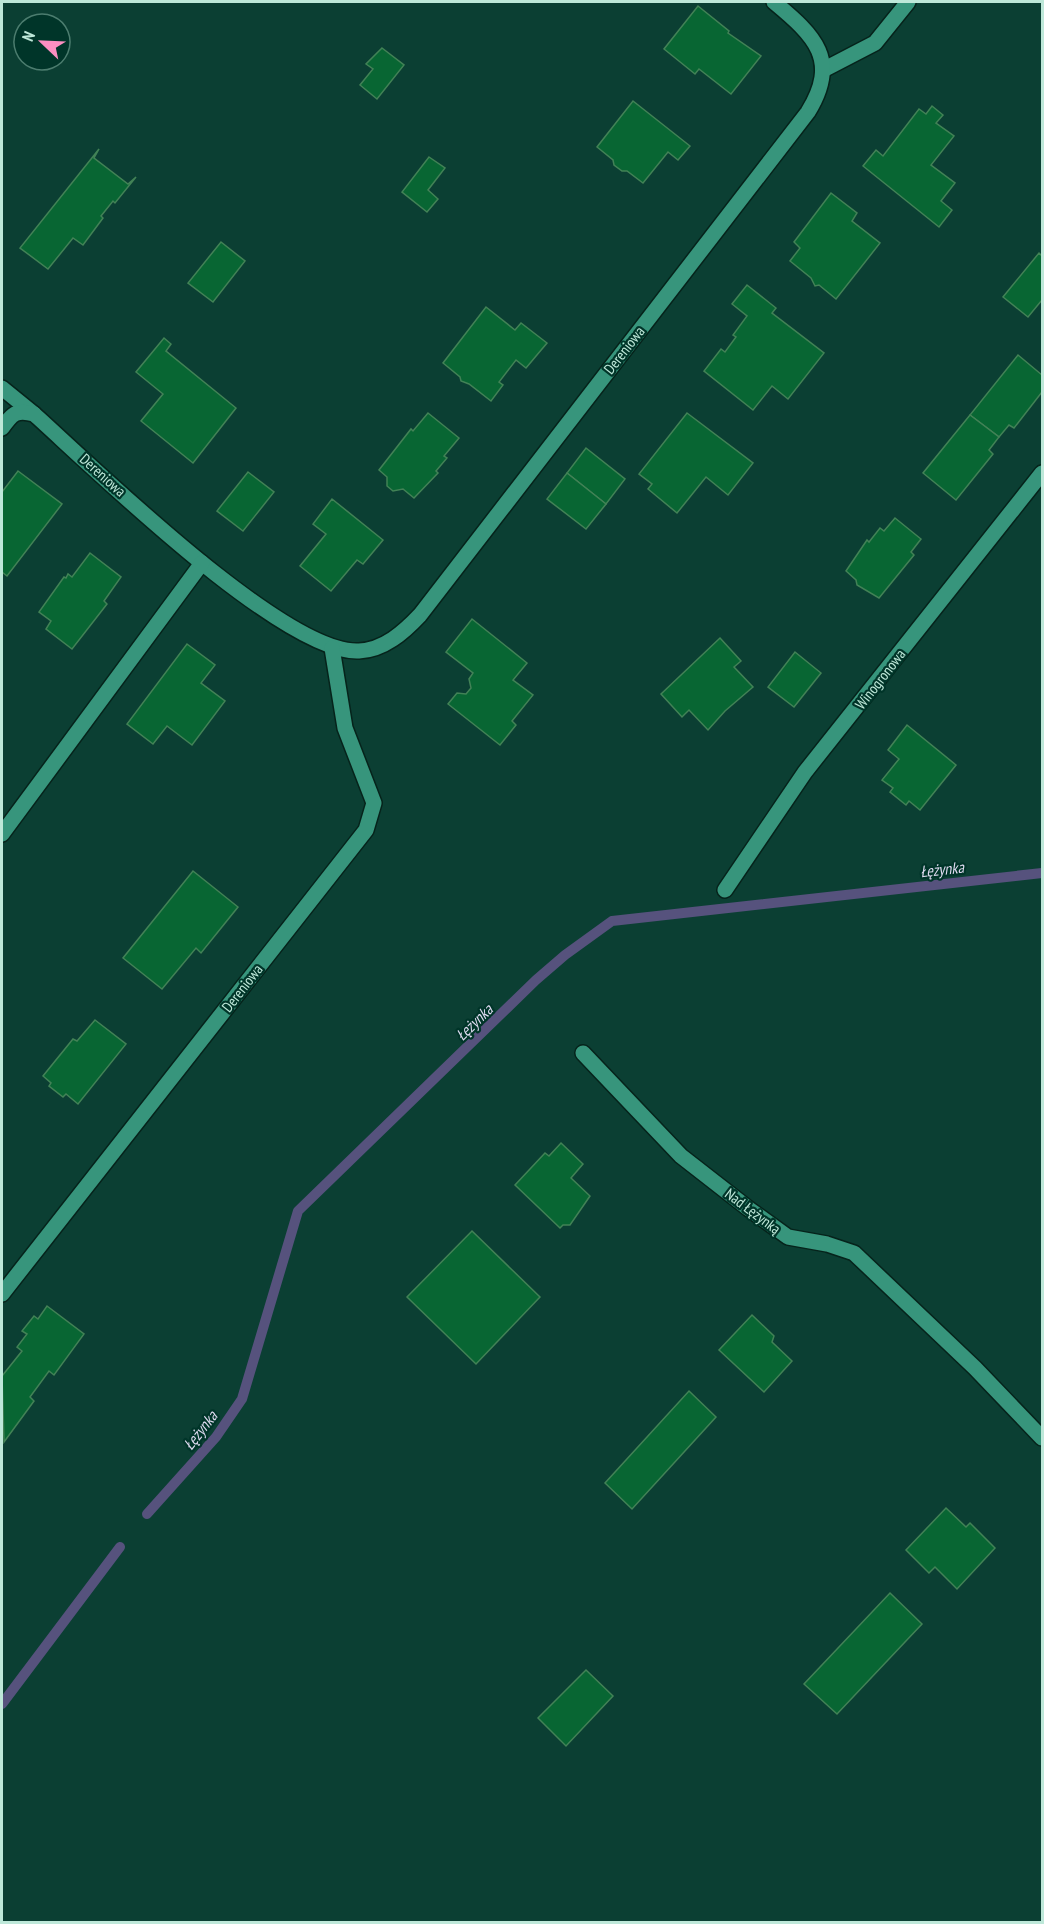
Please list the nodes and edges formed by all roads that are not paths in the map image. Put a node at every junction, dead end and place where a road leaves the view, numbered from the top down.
1 (774, 2) edge
2 (908, 2) edge
3 (823, 70) junction
4 (2, 388) edge
5 (34, 414) junction
6 (2, 428) edge
7 (1042, 473) edge
8 (201, 563) junction
9 (332, 648) junction
10 (2, 834) edge
11 (725, 890) dead end
12 (583, 1053) dead end
13 (2, 1294) edge
14 (1042, 1438) edge

1 - 3 street, Dereniowa
2 - 3 street
3 - 9 street, Dereniowa
4 - 5 street, Dereniowa
5 - 6 street
5 - 8 street, Dereniowa
7 - 11 street, Winogronowa
8 - 9 street, Dereniowa
8 - 10 street
9 - 13 street, Dereniowa
12 - 14 street, Nad Łężynką

